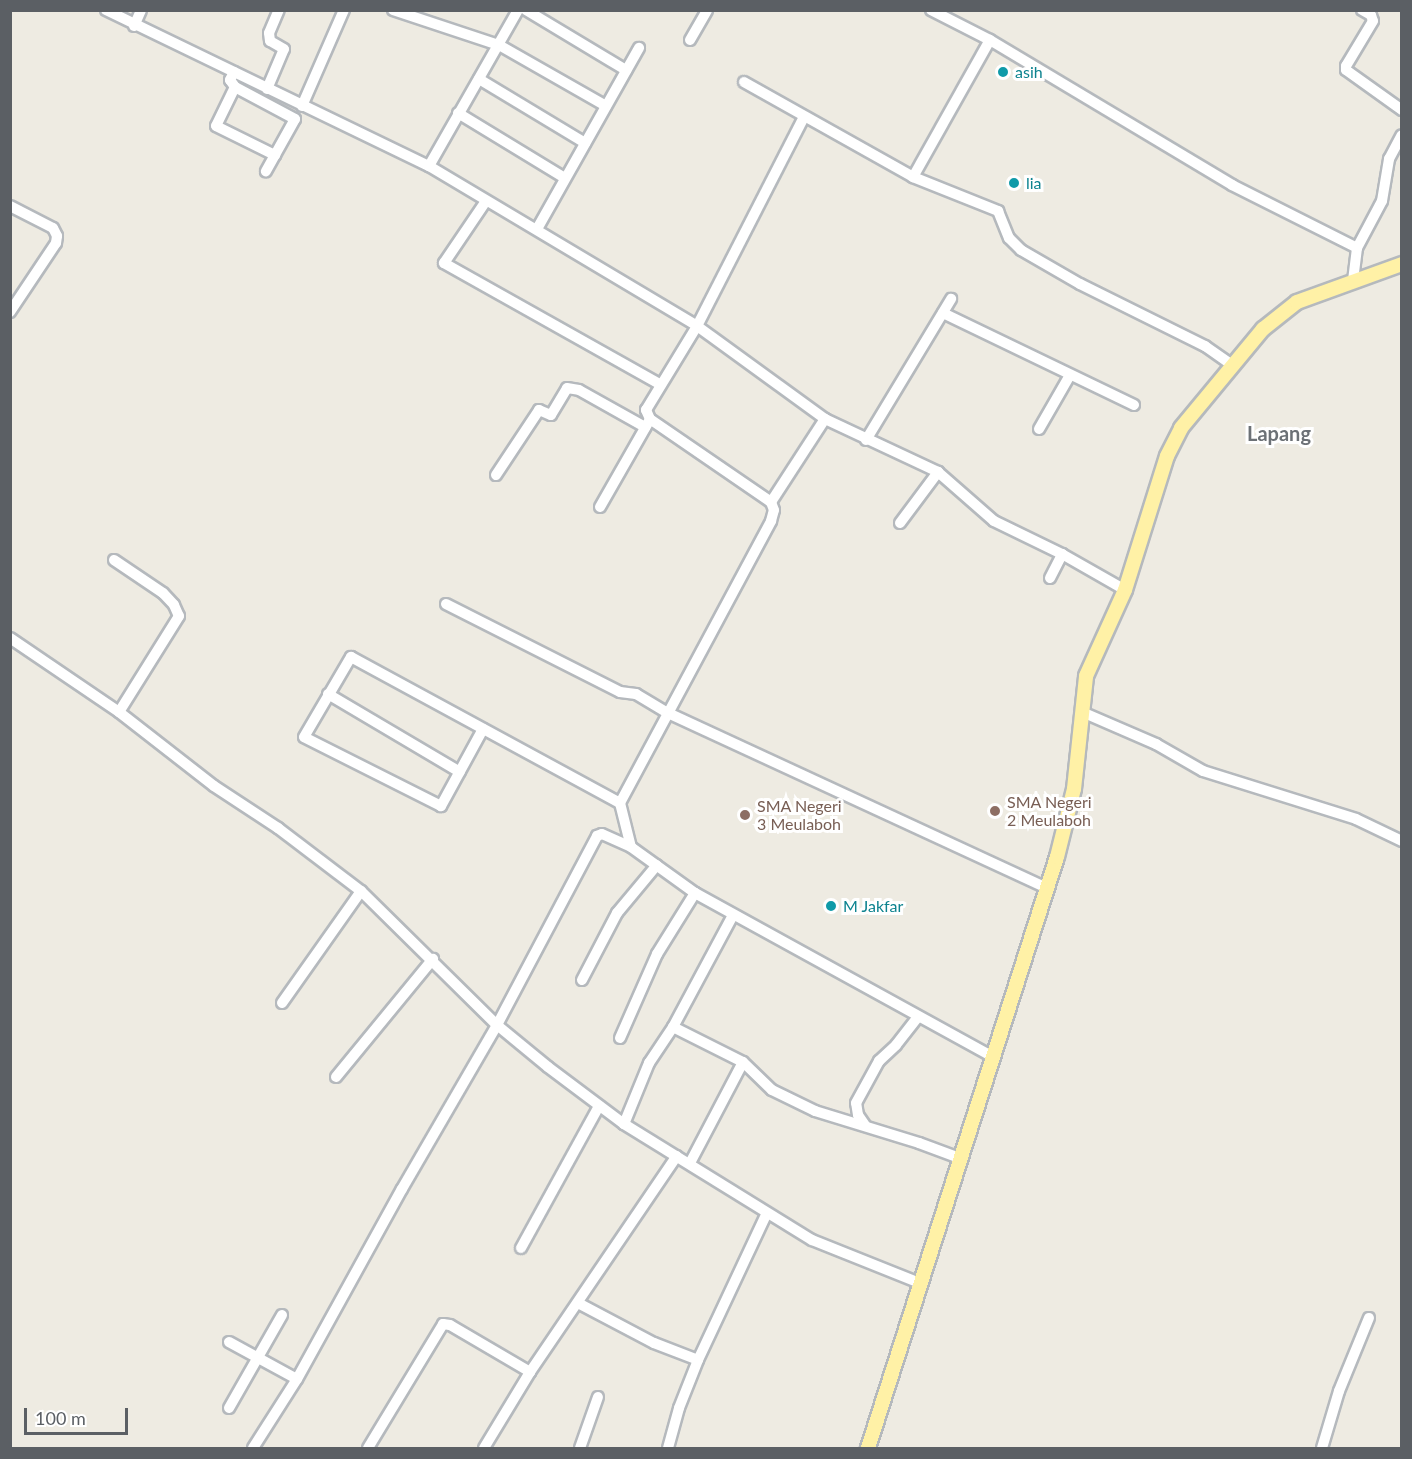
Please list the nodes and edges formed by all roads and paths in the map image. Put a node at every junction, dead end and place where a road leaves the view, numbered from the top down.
1 (106, 10) edge
2 (141, 10) edge
3 (279, 10) edge
4 (344, 10) edge
5 (393, 10) edge
6 (518, 10) edge
7 (526, 10) edge
8 (707, 10) edge
9 (931, 10) edge
10 (1362, 10) edge
11 (420, 15) edge
12 (134, 26) junction
13 (690, 40) dead end
14 (990, 40) junction
15 (499, 45) junction
16 (639, 48) dead end
17 (626, 70) junction
18 (234, 72) junction
19 (479, 79) junction
20 (744, 82) dead end
21 (235, 87) junction
22 (267, 89) junction
23 (302, 106) junction
24 (606, 106) junction
25 (1401, 110) edge
26 (458, 113) junction
27 (804, 117) junction
28 (1401, 135) edge
29 (585, 143) junction
30 (275, 155) junction
31 (429, 165) junction
32 (266, 171) dead end
33 (913, 177) junction
34 (566, 178) junction
35 (486, 201) junction
36 (10, 206) edge
37 (537, 229) junction
38 (1357, 248) junction
39 (1401, 264) edge
40 (1353, 281) junction
41 (951, 300) dead end
42 (10, 312) edge
43 (943, 313) junction
44 (697, 326) junction
45 (1231, 364) junction
46 (1070, 375) junction
47 (660, 384) junction
48 (1134, 405) dead end
49 (825, 419) junction
50 (648, 423) junction
51 (1039, 429) dead end
52 (866, 440) junction
53 (938, 472) junction
54 (496, 475) dead end
55 (771, 502) junction
56 (600, 507) dead end
57 (900, 523) dead end
58 (1062, 554) junction
59 (114, 560) dead end
60 (1050, 578) dead end
61 (1125, 590) junction
62 (446, 604) dead end
63 (10, 638) edge
64 (328, 694) junction
65 (119, 712) junction
66 (1082, 712) junction
67 (668, 713) junction
68 (483, 729) junction
69 (460, 772) junction
70 (620, 803) junction
71 (1401, 840) edge
72 (631, 847) junction
73 (657, 866) junction
74 (1047, 888) junction
75 (361, 891) junction
76 (695, 893) junction
77 (733, 915) junction
78 (433, 959) junction
79 (582, 980) dead end
80 (282, 1003) dead end
81 (918, 1017) junction
82 (497, 1025) junction
83 (673, 1028) junction
84 (621, 1038) dead end
85 (993, 1057) junction
86 (743, 1062) junction
87 (336, 1077) dead end
88 (599, 1106) junction
89 (624, 1124) junction
90 (865, 1125) junction
91 (677, 1156) junction
92 (962, 1159) junction
93 (690, 1163) junction
94 (767, 1213) junction
95 (521, 1248) dead end
96 (922, 1284) junction
97 (578, 1303) junction
98 (282, 1315) dead end
99 (1369, 1318) dead end
100 (229, 1341) dead end
101 (259, 1358) junction
102 (698, 1360) junction
103 (530, 1372) junction
104 (297, 1379) junction
105 (598, 1397) dead end
106 (229, 1408) dead end
107 (253, 1449) edge
108 (368, 1449) edge
109 (484, 1449) edge
110 (580, 1449) edge
111 (668, 1449) edge
112 (868, 1449) edge
113 (1322, 1449) edge

1 - 12 street
2 - 12 street
3 - 22 street
4 - 23 street
5 - 11 street
6 - 15 street
7 - 17 street
8 - 13 street
9 - 14 street
10 - 25 street
11 - 15 street
12 - 18 street
14 - 33 street
14 - 38 street
15 - 19 street
15 - 24 street
16 - 17 street
17 - 24 street
18 - 21 street
18 - 22 street
19 - 26 street
19 - 29 street
20 - 27 street
21 - 30 street
21 - 30 street
22 - 23 street
23 - 31 street
24 - 29 street
26 - 31 street
26 - 34 street
27 - 33 street
27 - 44 street
28 - 38 street
29 - 34 street
30 - 32 street
31 - 35 street
33 - 45 street
34 - 37 street
35 - 37 street
35 - 47 street
36 - 42 street
37 - 44 street
38 - 40 street
39 - 40 main road
40 - 45 main road
41 - 43 street
43 - 46 street
43 - 52 street
44 - 47 street
44 - 49 street
45 - 61 main road
46 - 48 street
46 - 51 street
47 - 50 street
49 - 52 street
49 - 55 street
50 - 54 street
50 - 55 street
50 - 56 street
52 - 53 street
53 - 57 street
53 - 58 street
55 - 67 street
58 - 60 street
58 - 61 street
59 - 65 street
61 - 66 main road
62 - 67 street
63 - 65 street
64 - 68 street
64 - 69 street
64 - 69 street
65 - 75 street
66 - 71 street
66 - 74 main road
67 - 70 street
67 - 74 street
68 - 69 street
68 - 70 street
70 - 72 street
72 - 73 street
72 - 82 street
73 - 76 street
73 - 79 street
74 - 85 main road
75 - 78 street
75 - 80 street
76 - 77 street
76 - 84 street
77 - 81 street
77 - 83 street
78 - 82 street
78 - 87 street
81 - 85 street
81 - 90 street
82 - 88 street
82 - 104 street
83 - 86 street
83 - 89 street
85 - 92 main road
86 - 90 street
86 - 93 street
88 - 89 street
88 - 95 street
89 - 91 street
90 - 92 street
91 - 93 street
91 - 97 street
92 - 96 main road
93 - 94 street
94 - 96 street
94 - 102 street
96 - 112 main road
97 - 102 street
97 - 103 street
98 - 101 street
99 - 113 street
100 - 101 street
101 - 104 street
101 - 106 street
102 - 111 street
103 - 108 street
103 - 109 street
104 - 107 street
105 - 110 street

